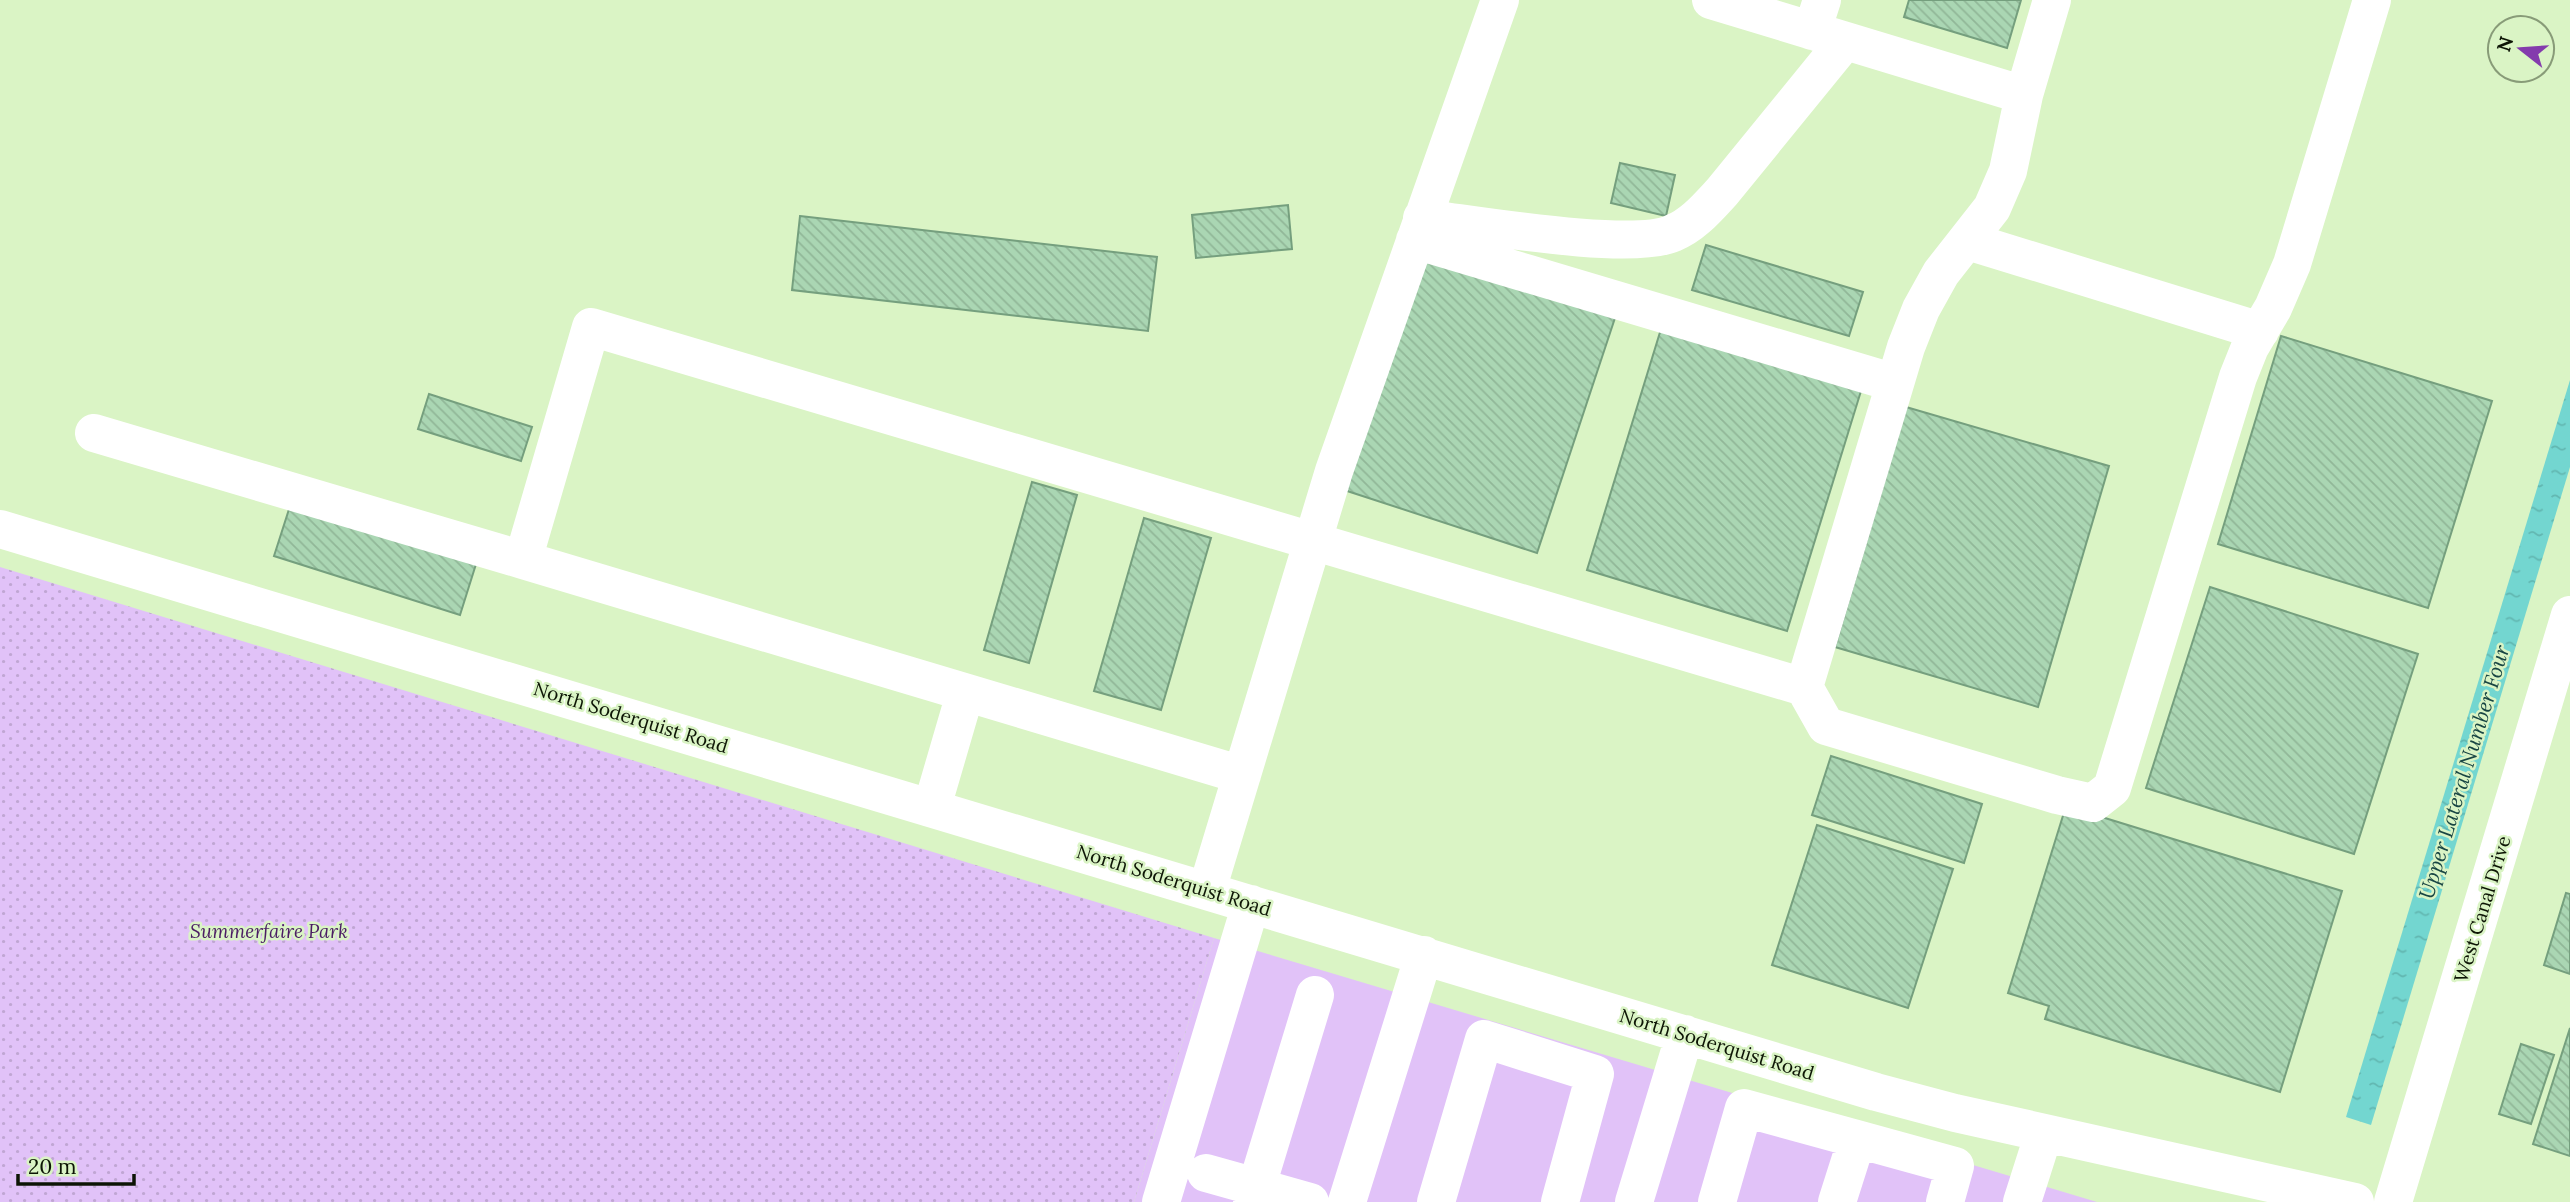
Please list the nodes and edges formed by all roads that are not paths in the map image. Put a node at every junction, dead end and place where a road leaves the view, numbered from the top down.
1 (1500, 0) edge
2 (1711, 0) edge
3 (2052, 0) edge
4 (2372, 0) edge
5 (1826, 24) edge
6 (2024, 95) junction
7 (1418, 229) junction
8 (1968, 241) junction
9 (2260, 331) junction
10 (1895, 383) junction
11 (94, 433) dead end
12 (0, 529) edge
13 (1313, 540) junction
14 (523, 560) junction
15 (2567, 633) edge
16 (1804, 687) junction
17 (965, 694) junction
18 (1242, 775) junction
19 (932, 807) junction
20 (1207, 890) junction
21 (1251, 904) junction
22 (1424, 955) junction
23 (1315, 995) dead end
24 (1685, 1034) junction
25 (2044, 1133) junction
26 (1857, 1139) junction
27 (1206, 1173) dead end
28 (1255, 1194) edge
29 (1161, 1202) edge
30 (1310, 1202) edge
31 (1347, 1202) edge
32 (1436, 1202) edge
33 (1560, 1202) edge
34 (1634, 1202) edge
35 (1717, 1202) edge
36 (1837, 1202) edge
37 (1945, 1202) edge
38 (2022, 1202) edge
39 (2355, 1202) edge
40 (2393, 1202) edge

1 - 7 street
2 - 5 street
3 - 6 street
4 - 9 street
5 - 6 street
5 - 7 street
6 - 8 street
7 - 10 street
7 - 13 street
8 - 9 street
8 - 10 street
9 - 16 street
10 - 16 street
11 - 14 street
12 - 19 street, North Soderquist Road
13 - 14 street
13 - 16 street
13 - 18 street
14 - 17 street
15 - 40 street, West Canal Drive
17 - 18 street
17 - 19 street
18 - 20 street
19 - 20 street, North Soderquist Road
20 - 21 street, North Soderquist Road
21 - 22 street, North Soderquist Road
21 - 29 street
22 - 24 street, North Soderquist Road
22 - 31 street
23 - 28 street
24 - 25 street, North Soderquist Road
24 - 34 street
25 - 38 street
25 - 39 street, North Soderquist Road
26 - 35 street
26 - 36 street
26 - 37 street
27 - 28 street
28 - 30 street
32 - 33 street

